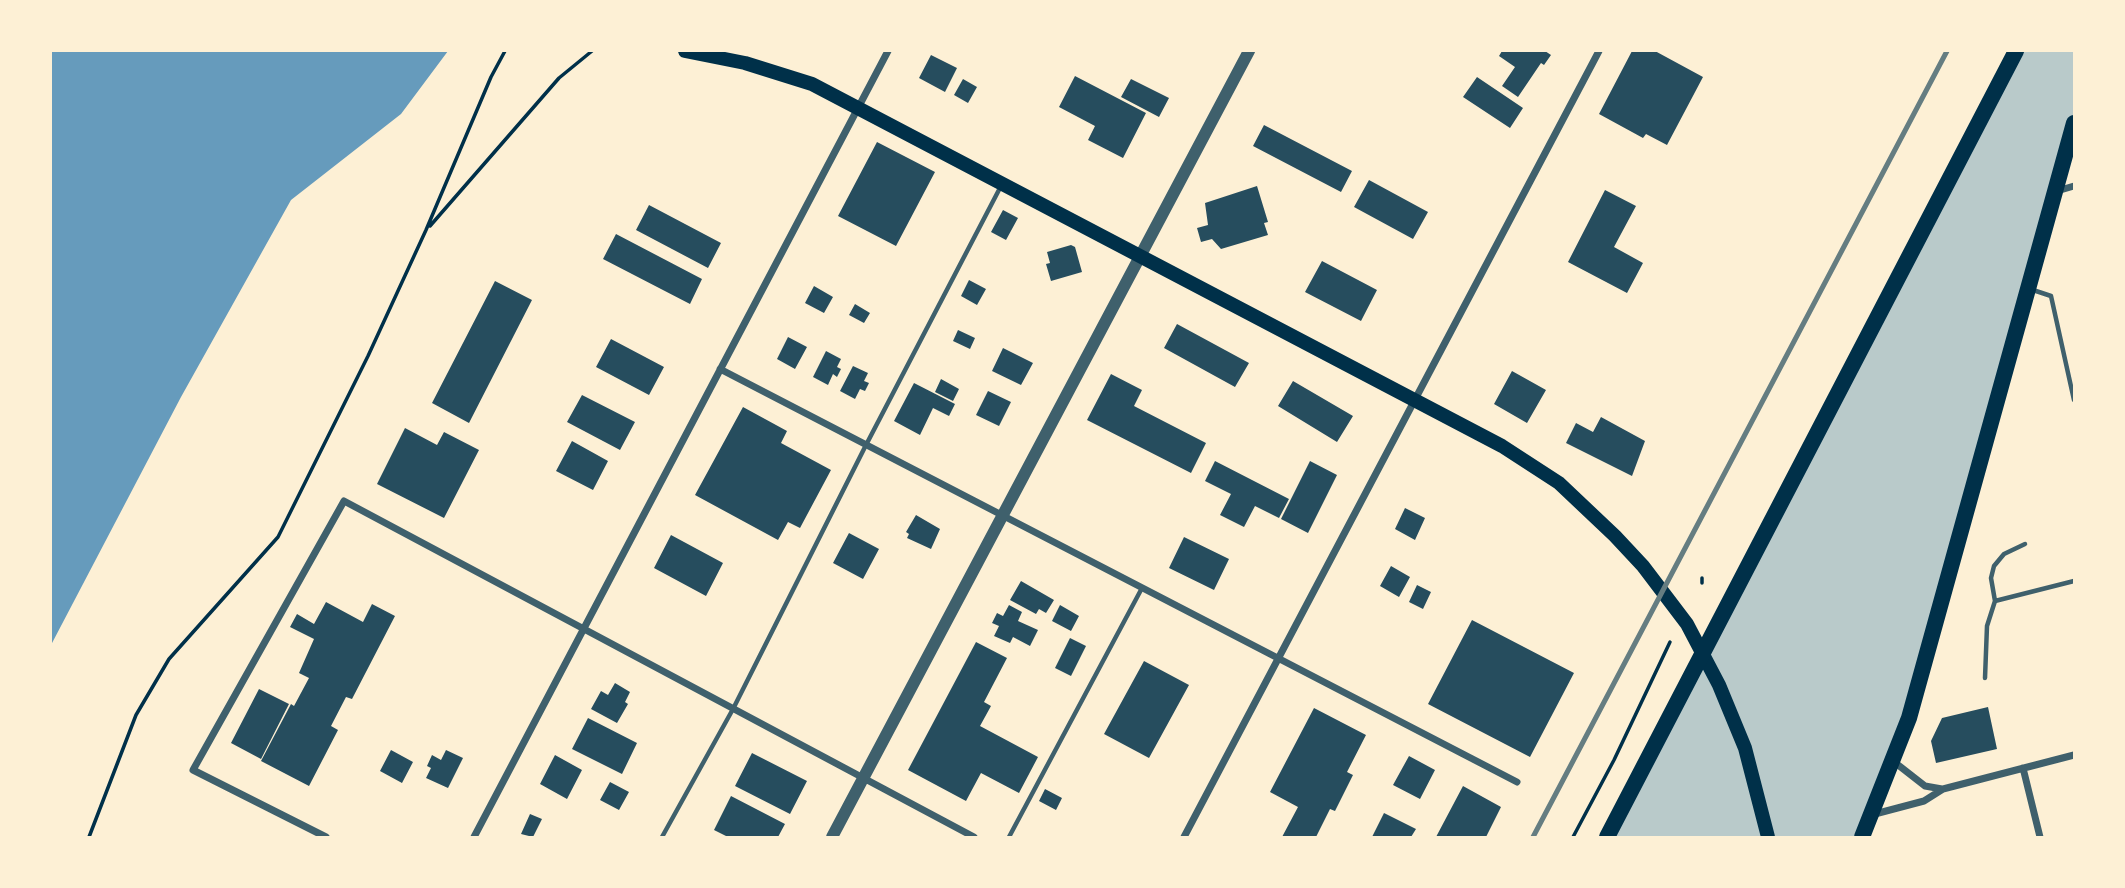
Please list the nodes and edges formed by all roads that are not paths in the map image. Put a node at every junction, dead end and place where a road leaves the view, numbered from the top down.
1 (685, 51) edge
2 (888, 51) edge
3 (1248, 51) edge
4 (1598, 51) edge
5 (2017, 51) edge
6 (858, 108) junction
7 (2073, 132) edge
8 (1003, 183) junction
9 (2074, 186) edge
10 (2056, 191) junction
11 (1140, 254) junction
12 (2027, 289) junction
13 (720, 369) junction
14 (1414, 400) junction
15 (2074, 400) edge
16 (866, 445) junction
17 (1002, 515) junction
18 (2025, 544) dead end
19 (2074, 581) edge
20 (1142, 588) junction
21 (1996, 601) junction
22 (584, 629) junction
23 (1704, 654) junction
24 (1278, 658) junction
25 (1986, 678) dead end
26 (733, 709) junction
27 (2074, 755) edge
28 (1892, 760) junction
29 (2023, 768) junction
30 (863, 778) junction
31 (1517, 782) dead end
32 (1943, 789) junction
33 (1871, 815) junction
34 (326, 837) edge
35 (474, 837) edge
36 (662, 837) edge
37 (832, 837) edge
38 (974, 837) edge
39 (1009, 837) edge
40 (1184, 837) edge
41 (1607, 837) edge
42 (1768, 837) edge
43 (1862, 837) edge
44 (2040, 837) edge

1 - 6 main road
2 - 6 street
3 - 11 street
4 - 14 street
5 - 23 highway
6 - 8 main road
6 - 13 street
7 - 10 highway
8 - 11 main road
8 - 16 lane
9 - 10 street
10 - 12 highway
11 - 14 main road
11 - 17 street
12 - 15 lane
12 - 28 highway
13 - 16 street
13 - 22 street
14 - 23 main road
14 - 24 street
16 - 17 street
16 - 26 lane
17 - 20 street
17 - 30 street
18 - 21 lane
19 - 21 lane
20 - 24 street
20 - 39 lane
21 - 25 lane
22 - 26 street
22 - 34 street
22 - 35 street
23 - 41 highway
23 - 42 main road
24 - 31 street
24 - 40 street
26 - 30 street
26 - 36 lane
27 - 29 street
28 - 32 street
28 - 33 highway
29 - 32 street
29 - 44 street
30 - 37 street
30 - 38 street
32 - 33 street
33 - 43 highway

